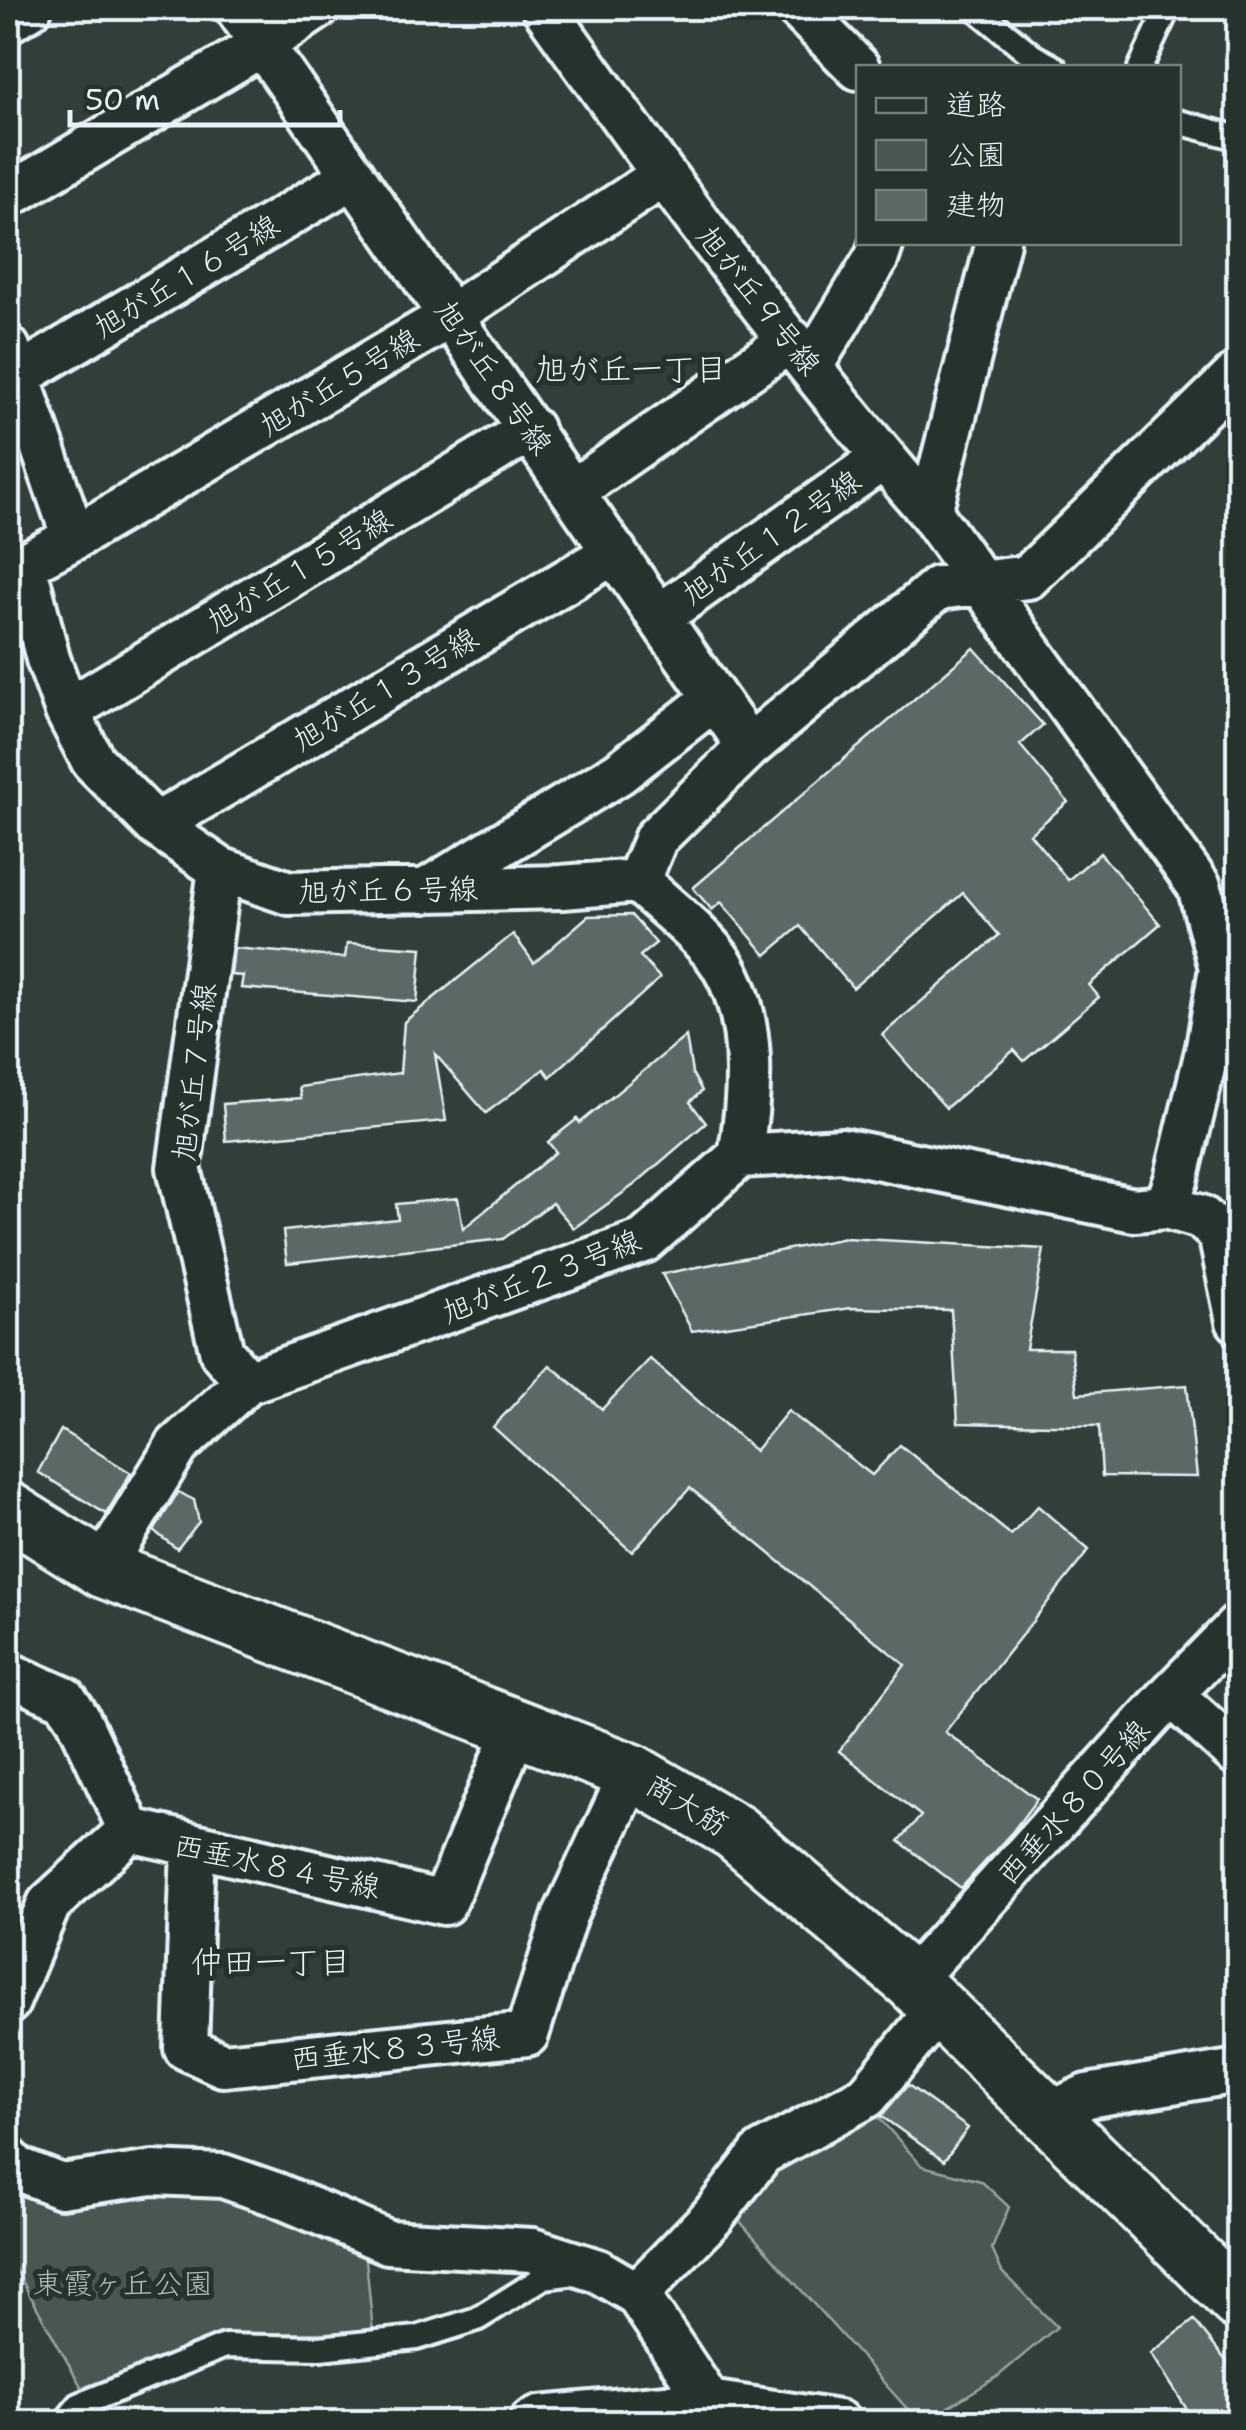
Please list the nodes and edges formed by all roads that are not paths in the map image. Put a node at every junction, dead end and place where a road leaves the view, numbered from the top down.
1 (30, 8) edge
2 (237, 8) edge
3 (317, 8) edge
4 (544, 8) edge
5 (798, 8) edge
6 (975, 8) edge
7 (1168, 8) edge
8 (8, 21) edge
9 (263, 44) junction
10 (1050, 65) edge
11 (1141, 65) edge
12 (856, 66) edge
13 (1181, 123) edge
14 (1238, 138) edge
15 (354, 176) junction
16 (662, 176) junction
17 (8, 196) edge
18 (881, 245) edge
19 (997, 245) edge
20 (452, 315) junction
21 (801, 353) junction
22 (12, 362) edge
23 (1238, 373) edge
24 (530, 430) junction
25 (883, 458) junction
26 (573, 491) junction
27 (930, 512) junction
28 (74, 538) junction
29 (615, 552) junction
30 (16, 568) edge
31 (984, 584) junction
32 (660, 616) junction
33 (715, 698) junction
34 (67, 711) junction
35 (749, 747) junction
36 (156, 825) junction
37 (220, 870) junction
38 (638, 881) junction
39 (423, 892) junction
40 (740, 1156) junction
41 (1166, 1207) junction
42 (1238, 1321) edge
43 (247, 1382) junction
44 (8, 1510) edge
45 (102, 1569) junction
46 (1238, 1626) edge
47 (8, 1674) edge
48 (1171, 1694) junction
49 (517, 1726) junction
50 (1238, 1755) edge
51 (632, 1772) junction
52 (130, 1830) junction
53 (193, 1847) junction
54 (925, 1995) junction
55 (8, 2002) edge
56 (1238, 2071) edge
57 (1048, 2115) junction
58 (8, 2158) edge
59 (598, 2271) junction
60 (637, 2294) junction
61 (1238, 2301) edge
62 (709, 2402) junction
63 (826, 2421) edge
64 (64, 2422) edge
65 (531, 2422) edge

1 - 8 street
2 - 9 street, 旭が丘８号線
3 - 9 street
4 - 16 street, 旭が丘９号線
5 - 12 street
6 - 10 lane
7 - 11 lane
9 - 15 street, 旭が丘８号線
9 - 17 street
13 - 14 lane
15 - 20 street, 旭が丘８号線
15 - 22 street, 旭が丘１６号線
16 - 20 street, 旭が丘５号線
16 - 21 street, 旭が丘９号線
18 - 21 street
19 - 27 street
20 - 24 street, 旭が丘８号線
20 - 28 street, 旭が丘５号線
21 - 25 street, 旭が丘９号線
21 - 26 street
22 - 28 street
23 - 31 street
24 - 26 street, 旭が丘８号線
24 - 34 street, 旭が丘１５号線
25 - 27 street, 旭が丘９号線
25 - 32 street, 旭が丘１２号線
26 - 29 street, 旭が丘８号線
27 - 31 street, 旭が丘９号線
28 - 30 street, 旭が丘５号線
29 - 32 street, 旭が丘８号線
29 - 36 street, 旭が丘１３号線
30 - 34 street, 旭が丘６号線
31 - 35 street
31 - 41 street, 旭が丘９号線
32 - 33 street, 旭が丘８号線
33 - 35 street, 旭が丘８号線
33 - 39 street
34 - 36 street, 旭が丘６号線
35 - 38 street
36 - 37 street, 旭が丘６号線
37 - 39 street, 旭が丘６号線
37 - 43 street, 旭が丘７号線
38 - 39 street, 旭が丘６号線
38 - 40 street
40 - 41 street
40 - 43 street, 旭が丘２３号線
41 - 42 street
43 - 45 street
44 - 45 street, 商大筋
45 - 49 street, 商大筋
46 - 48 street, 西垂水８０号線
47 - 52 street
48 - 50 street
48 - 54 street, 西垂水８０号線
49 - 51 street, 商大筋
49 - 53 street, 西垂水８４号線
51 - 53 street, 西垂水８３号線
51 - 54 street, 商大筋
52 - 53 street, 西垂水８４号線
52 - 55 street
54 - 57 street, 商大筋
54 - 60 street, 西垂水８０号線
56 - 57 street
57 - 61 street, 商大筋
58 - 59 street
59 - 60 street
59 - 64 lane
60 - 62 street
62 - 63 street
62 - 65 street

